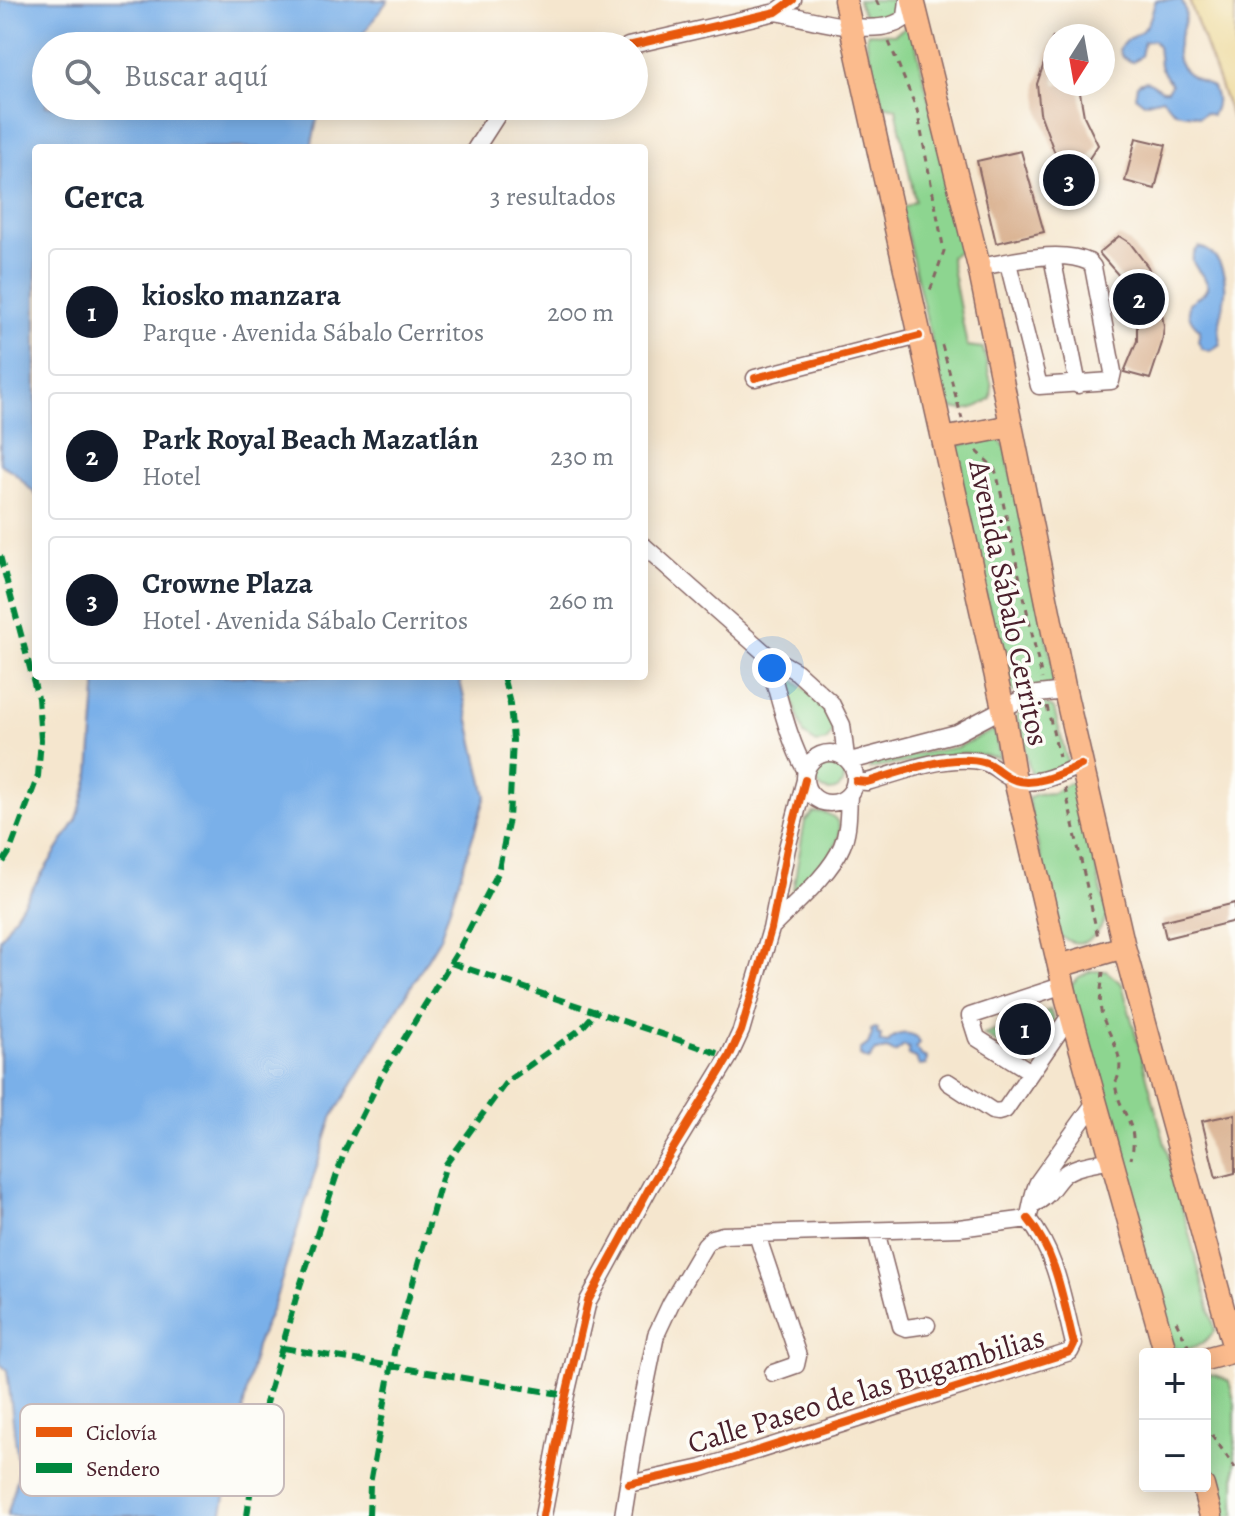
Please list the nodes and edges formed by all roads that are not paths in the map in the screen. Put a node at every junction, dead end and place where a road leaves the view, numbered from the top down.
1 (793, 0) edge
2 (845, 0) edge
3 (910, 0) edge
4 (776, 12) junction
5 (853, 26) junction
6 (648, 41) edge
7 (494, 120) edge
8 (479, 144) edge
9 (1052, 257) junction
10 (1008, 263) junction
11 (979, 267) junction
12 (919, 336) junction
13 (755, 378) dead end
14 (1078, 385) junction
15 (1011, 426) junction
16 (943, 439) junction
17 (648, 550) edge
18 (766, 654) junction
19 (1065, 691) junction
20 (1003, 708) junction
21 (848, 759) junction
22 (1081, 765) junction
23 (805, 776) junction
24 (1015, 780) junction
25 (852, 789) junction
26 (771, 929) junction
27 (1124, 947) junction
28 (1061, 976) junction
29 (1071, 1014) junction
30 (1031, 1072) junction
31 (948, 1082) dead end
32 (1096, 1101) junction
33 (1111, 1160) junction
34 (1057, 1168) junction
35 (1030, 1212) junction
36 (876, 1231) junction
37 (757, 1235) junction
38 (927, 1325) dead end
39 (1164, 1348) edge
40 (1235, 1351) edge
41 (1211, 1357) edge
42 (773, 1373) dead end
43 (629, 1484) junction
44 (1205, 1492) edge
45 (543, 1516) edge
46 (623, 1516) edge
47 (1211, 1516) edge

1 - 4 street
2 - 5 main road, Avenida Sábalo Cerritos
3 - 5 street
3 - 11 main road, Avenida Sábalo Cerritos
4 - 5 street
4 - 6 street
5 - 12 main road, Avenida Sábalo Cerritos
7 - 8 street
9 - 10 street
9 - 14 street
9 - 14 street
10 - 11 street
10 - 14 street
11 - 15 main road, Avenida Sábalo Cerritos
12 - 13 street
12 - 16 main road, Avenida Sábalo Cerritos
15 - 16 main road
15 - 19 main road, Avenida Sábalo Cerritos
16 - 20 main road, Avenida Sábalo Cerritos
17 - 18 street
18 - 21 street
18 - 23 street
19 - 20 street
19 - 22 main road, Avenida Sábalo Cerritos
20 - 21 street
20 - 24 main road, Avenida Sábalo Cerritos
21 - 23 street
21 - 25 street
22 - 24 street
22 - 27 main road, Avenida Sábalo Cerritos
23 - 25 street
23 - 26 street
24 - 25 street
24 - 28 main road, Avenida Sábalo Cerritos
25 - 26 street
26 - 45 street
27 - 28 main road
27 - 40 main road, Avenida Sábalo Cerritos
28 - 29 main road, Avenida Sábalo Cerritos
28 - 30 street
29 - 30 street
29 - 32 main road, Avenida Sábalo Cerritos
30 - 31 street
32 - 33 main road, Avenida Sábalo Cerritos
32 - 34 street
33 - 34 street
33 - 39 main road, Avenida Sábalo Cerritos
34 - 35 street
35 - 36 street
35 - 43 street, Calle Paseo de las Bugambilias
36 - 37 street
36 - 38 street
37 - 42 street
37 - 43 street
40 - 41 main road
43 - 46 street
44 - 47 main road

